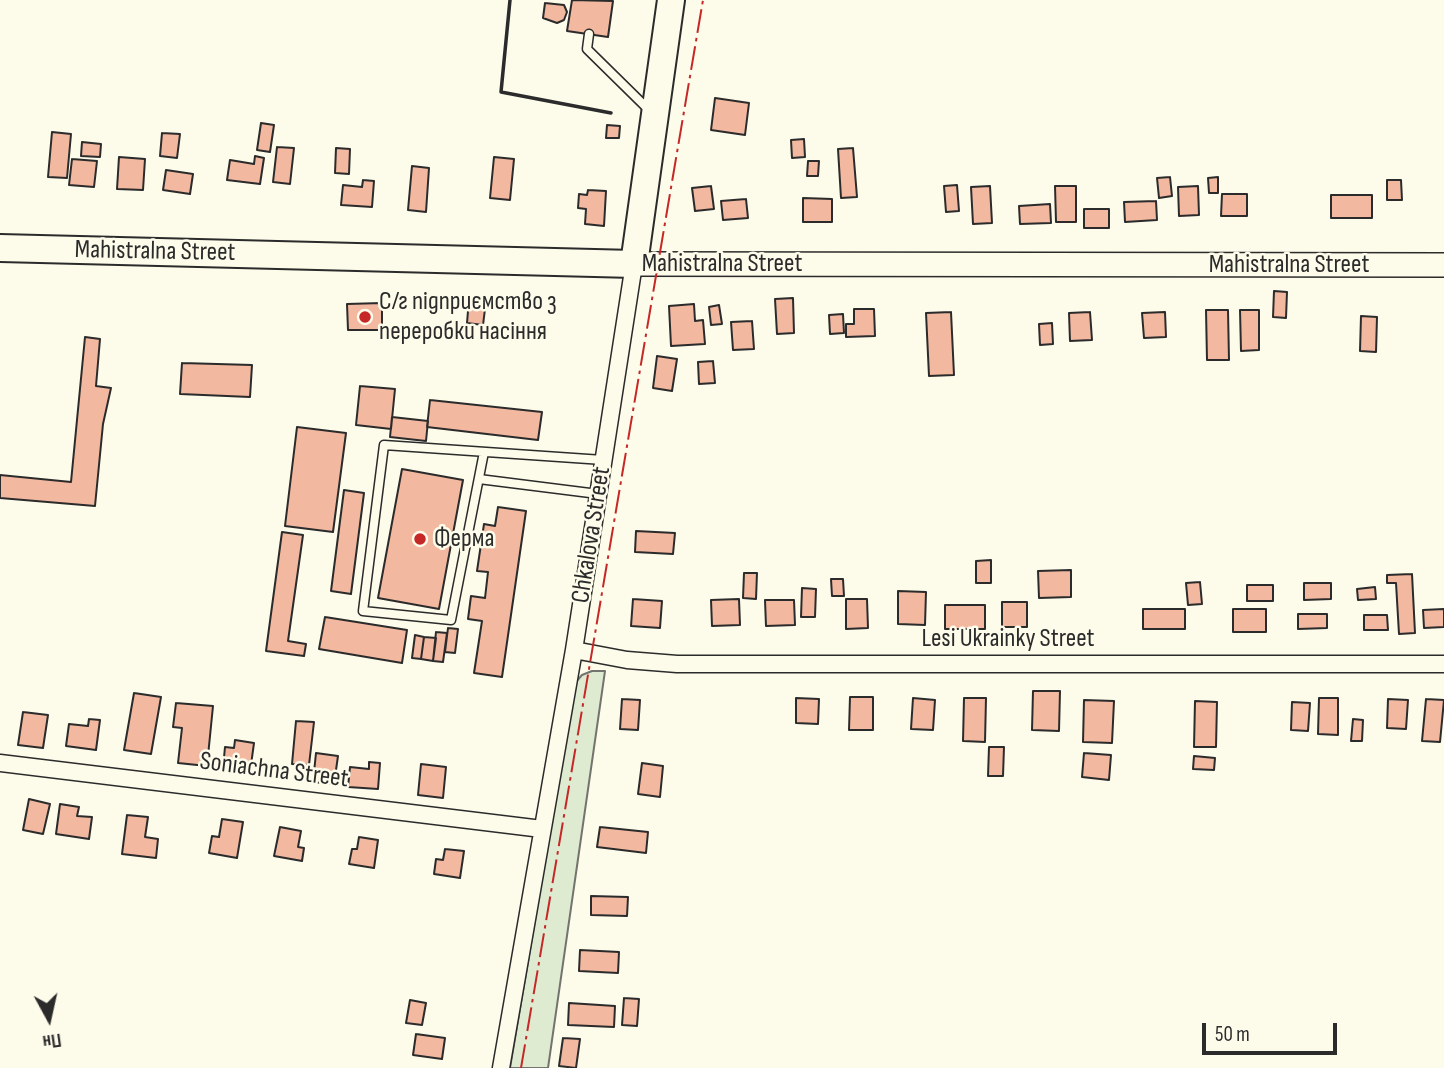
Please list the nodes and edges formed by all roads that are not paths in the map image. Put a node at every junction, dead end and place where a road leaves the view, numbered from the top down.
1 (671, 0) edge
2 (589, 34) dead end
3 (655, 116) junction
4 (0, 248) edge
5 (634, 264) junction
6 (1444, 265) edge
7 (484, 452) junction
8 (603, 460) junction
9 (479, 480) junction
10 (598, 494) junction
11 (574, 650) junction
12 (1444, 664) edge
13 (0, 763) edge
14 (541, 829) junction
15 (501, 1068) edge

1 - 3 main road, Chkalova Street
2 - 3 lane
3 - 5 main road, Chkalova Street
4 - 5 main road, Mahistralna Street
5 - 6 main road, Mahistralna Street
5 - 8 street, Chkalova Street
7 - 8 lane
7 - 9 lane
7 - 9 lane
8 - 10 street, Chkalova Street
9 - 10 lane
10 - 11 street, Chkalova Street
11 - 12 street, Lesi Ukrainky Street
11 - 14 street, Chkalova Street
13 - 14 street, Soniachna Street
14 - 15 street, Chkalova Street

